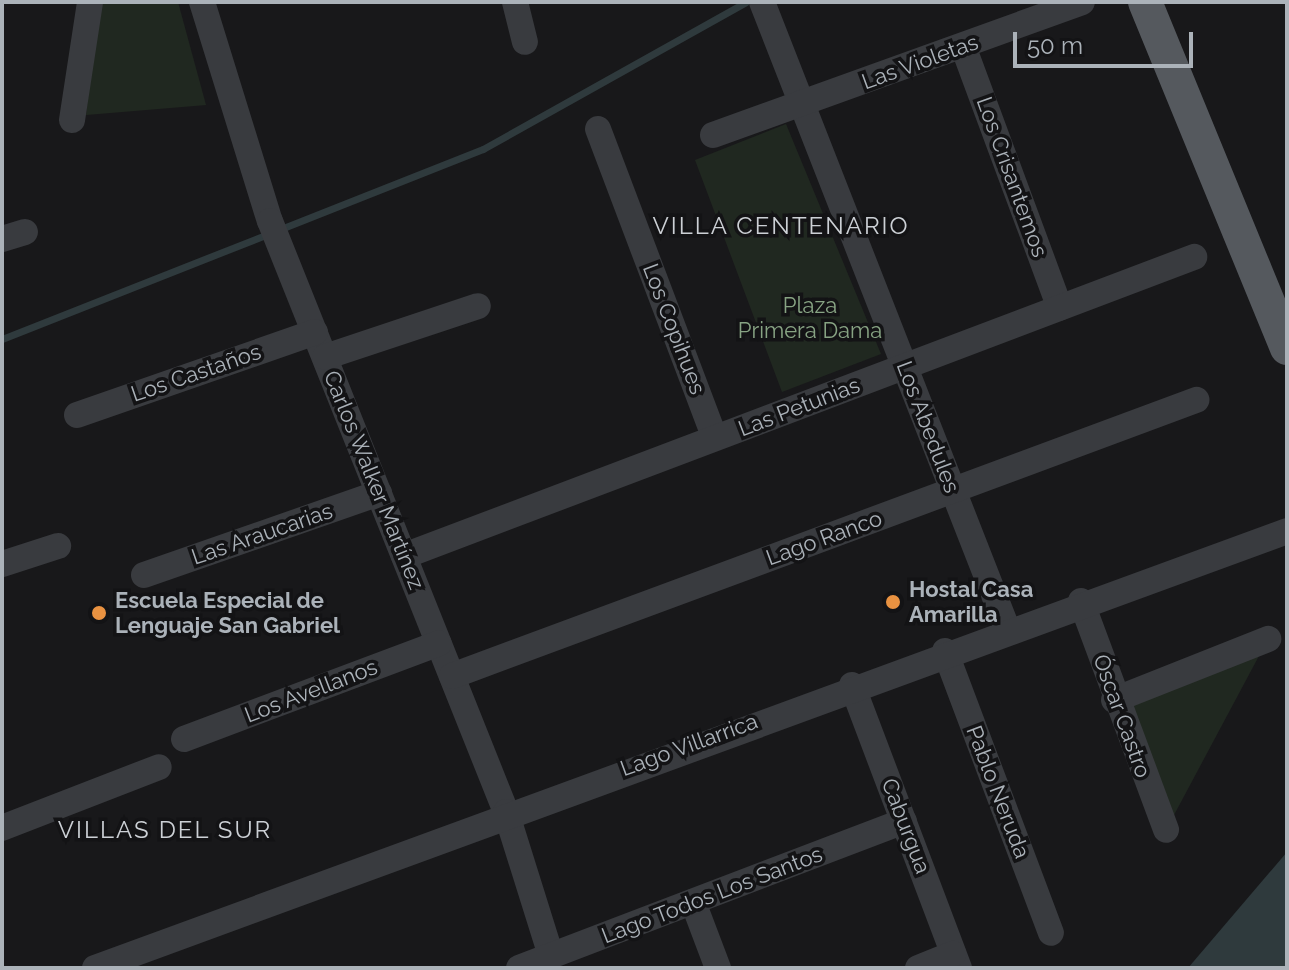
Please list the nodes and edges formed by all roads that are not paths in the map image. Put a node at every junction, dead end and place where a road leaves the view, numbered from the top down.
1 (90, 2) edge
2 (202, 2) edge
3 (515, 2) edge
4 (1082, 2) edge
5 (1145, 2) edge
6 (764, 5) edge
7 (525, 42) dead end
8 (963, 46) junction
9 (803, 105) junction
10 (72, 120) dead end
11 (598, 129) dead end
12 (713, 135) dead end
13 (1194, 257) dead end
14 (478, 306) dead end
15 (1060, 308) junction
16 (315, 332) junction
17 (1285, 337) edge
18 (325, 357) junction
19 (905, 367) junction
20 (1196, 400) dead end
21 (77, 415) dead end
22 (715, 438) junction
23 (953, 490) junction
24 (379, 493) junction
25 (1287, 531) edge
26 (58, 546) dead end
27 (404, 556) junction
28 (2, 564) edge
29 (144, 575) dead end
30 (1081, 601) junction
31 (1007, 628) junction
32 (1268, 639) dead end
33 (439, 643) junction
34 (945, 651) junction
35 (452, 676) junction
36 (852, 685) junction
37 (1114, 700) junction
38 (184, 739) dead end
39 (159, 767) dead end
40 (506, 812) junction
41 (904, 821) junction
42 (2, 828) edge
43 (1166, 830) dead end
44 (693, 902) junction
45 (1051, 933) dead end
46 (551, 956) junction
47 (956, 961) edge
48 (95, 968) edge
49 (519, 968) edge
50 (718, 968) edge
51 (918, 968) edge

1 - 10 street
2 - 16 street, Carlos Walker Martínez
3 - 7 street
4 - 8 street, Las Violetas
5 - 17 main road
6 - 9 street, Los Abedules
8 - 9 street, Las Violetas
8 - 15 street, Los Crisantemos
9 - 12 street, Las Violetas
9 - 19 street, Los Abedules
11 - 22 street, Los Copihues
13 - 15 street, Las Petunias
14 - 18 street
15 - 19 street, Las Petunias
16 - 18 street, Carlos Walker Martínez
16 - 21 street, Los Castaños
18 - 24 street, Carlos Walker Martínez
19 - 22 street, Las Petunias
19 - 23 street, Los Abedules
20 - 23 street, Lago Ranco
22 - 27 street, Las Petunias
23 - 31 street, Los Abedules
23 - 35 street, Lago Ranco
24 - 27 street, Carlos Walker Martínez
24 - 29 street, Las Araucarias
25 - 30 street, Lago Villarrica
26 - 28 street
27 - 33 street, Carlos Walker Martínez
30 - 31 street, Lago Villarrica
30 - 37 street, Óscar Castro
31 - 34 street, Lago Villarrica
32 - 37 street
33 - 35 street, Carlos Walker Martínez
33 - 38 street, Los Avellanos
34 - 36 street, Lago Villarrica
34 - 45 street, Pablo Neruda
35 - 40 street, Carlos Walker Martínez
36 - 40 street, Lago Villarrica
36 - 41 street, Caburgua
37 - 43 street, Óscar Castro
39 - 42 street
40 - 46 street, Carlos Walker Martínez
40 - 48 street, Lago Villarrica
41 - 44 street, Lago Todos Los Santos
41 - 47 street, Caburgua
44 - 46 street, Lago Todos Los Santos
44 - 50 street
46 - 49 street, Lago Todos Los Santos
47 - 51 street

